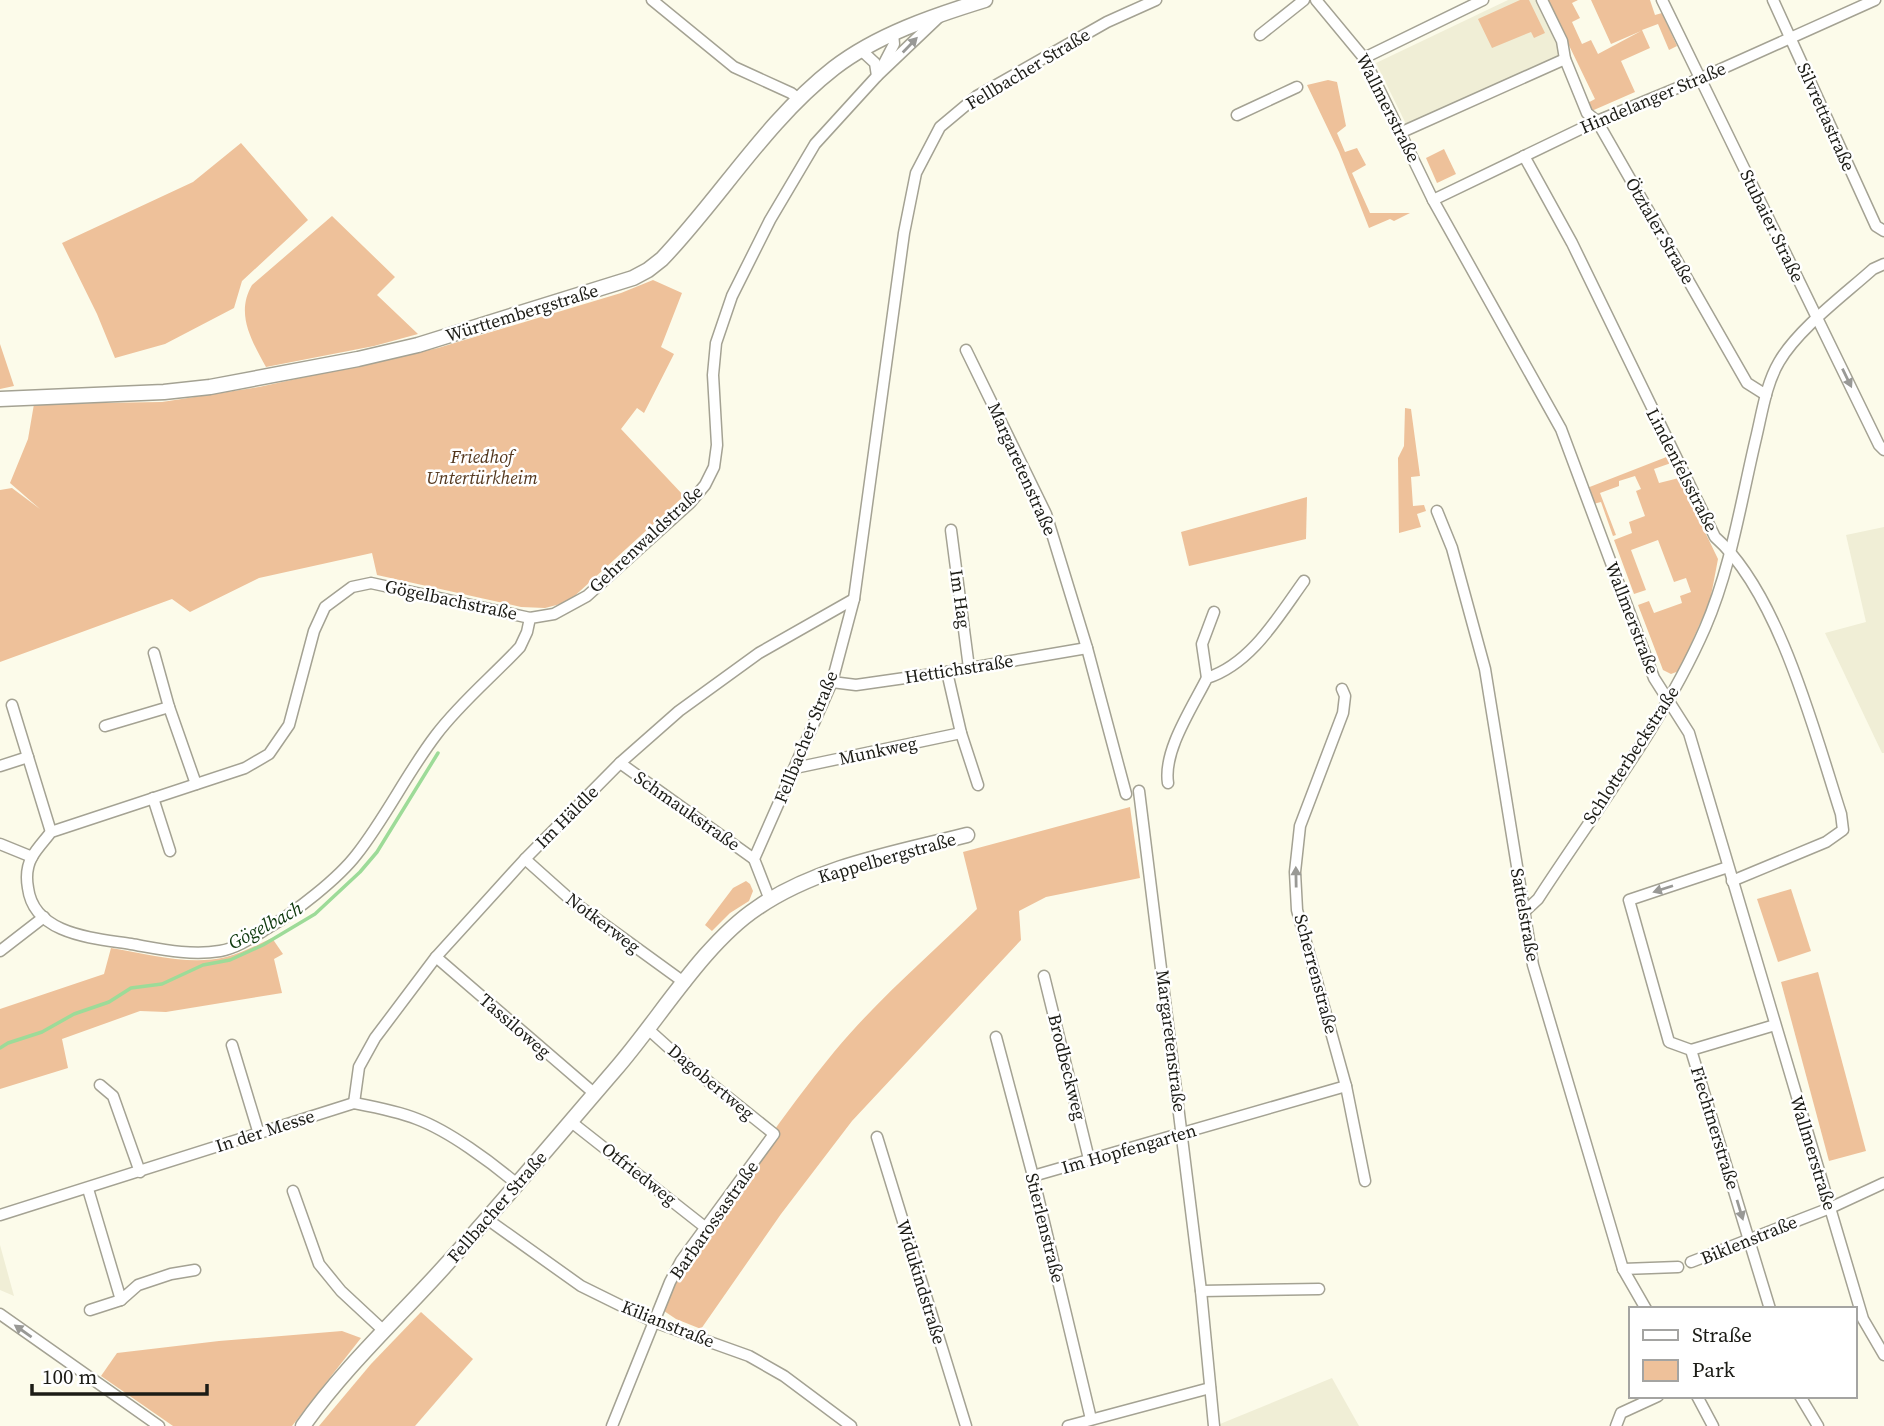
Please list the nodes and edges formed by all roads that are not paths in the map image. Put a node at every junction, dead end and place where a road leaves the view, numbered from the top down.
1 (652, 0) edge
2 (957, 0) edge
3 (985, 0) edge
4 (1156, 0) edge
5 (1304, 0) edge
6 (1316, 0) edge
7 (1483, 0) edge
8 (1542, 0) edge
9 (1662, 0) edge
10 (1773, 0) edge
11 (1875, 0) edge
12 (943, 13) junction
13 (893, 34) junction
14 (1260, 35) dead end
15 (1790, 37) junction
16 (861, 50) junction
17 (1364, 58) junction
18 (1565, 59) junction
19 (877, 76) junction
20 (1699, 79) junction
21 (1297, 88) dead end
22 (800, 100) junction
23 (1237, 115) dead end
24 (1597, 121) junction
25 (1402, 132) junction
26 (1524, 156) junction
27 (1433, 200) junction
28 (1884, 231) edge
29 (1884, 264) edge
30 (1818, 318) junction
31 (966, 350) dead end
32 (1766, 394) junction
33 (0, 398) edge
34 (1884, 450) edge
35 (1437, 511) dead end
36 (951, 530) dead end
37 (1730, 550) junction
38 (1304, 581) dead end
39 (854, 599) junction
40 (1214, 612) dead end
41 (530, 618) junction
42 (1087, 648) junction
43 (153, 653) dead end
44 (969, 668) junction
45 (947, 672) junction
46 (1207, 678) junction
47 (832, 682) junction
48 (1342, 689) dead end
49 (1669, 700) junction
50 (12, 705) dead end
51 (169, 707) junction
52 (105, 726) dead end
53 (961, 733) junction
54 (28, 757) junction
55 (620, 763) junction
56 (0, 766) edge
57 (795, 768) junction
58 (1168, 783) dead end
59 (196, 784) junction
60 (978, 785) dead end
61 (1139, 791) dead end
62 (1126, 794) dead end
63 (153, 798) junction
64 (51, 832) junction
65 (967, 835) dead end
66 (0, 844) edge
67 (170, 852) dead end
68 (32, 858) junction
69 (525, 859) junction
70 (754, 859) junction
71 (1728, 867) junction
72 (1732, 881) junction
73 (770, 900) junction
74 (1524, 912) junction
75 (44, 917) junction
76 (0, 951) edge
77 (436, 957) junction
78 (1044, 976) dead end
79 (685, 983) junction
80 (1775, 1025) junction
81 (649, 1030) junction
82 (996, 1037) dead end
83 (232, 1045) dead end
84 (1690, 1050) junction
85 (100, 1085) dead end
86 (1346, 1086) junction
87 (595, 1094) junction
88 (354, 1103) junction
89 (570, 1121) junction
90 (259, 1134) junction
91 (774, 1134) joint
92 (1182, 1135) junction
93 (877, 1137) dead end
94 (1089, 1159) junction
95 (139, 1172) junction
96 (1033, 1177) junction
97 (1365, 1181) dead end
98 (517, 1184) junction
99 (1884, 1184) edge
100 (88, 1189) junction
101 (293, 1192) dead end
102 (1830, 1208) junction
103 (0, 1215) edge
104 (487, 1219) junction
105 (706, 1228) junction
106 (1749, 1239) junction
107 (1691, 1262) dead end
108 (1678, 1267) dead end
109 (1623, 1269) junction
110 (195, 1270) dead end
111 (1319, 1289) dead end
112 (1201, 1291) junction
113 (121, 1300) junction
114 (1645, 1307) edge
115 (1769, 1307) edge
116 (90, 1310) dead end
117 (0, 1314) edge
118 (654, 1322) junction
119 (384, 1331) junction
120 (1884, 1355) edge
121 (1210, 1388) junction
122 (1654, 1398) edge
123 (1698, 1398) edge
124 (1801, 1398) edge
125 (1091, 1419) junction
126 (159, 1426) edge
127 (303, 1426) edge
128 (612, 1426) edge
129 (851, 1426) edge
130 (966, 1426) edge
131 (1068, 1426) edge
132 (1214, 1426) edge
133 (1616, 1426) edge
134 (1713, 1426) edge
135 (1818, 1426) edge

1 - 22 street
2 - 12 street
3 - 12 street
4 - 39 street, Fellbacher Straße
5 - 14 street
6 - 17 street, Wallmerstraße
7 - 17 street
8 - 18 street, Ötztaler Straße
9 - 20 street, Stubaier Straße
10 - 15 street, Silvrettastraße
11 - 15 street, Hindelanger Straße
12 - 13 street, Württembergstraße
19 -> 12 street, Gehrenwaldstraße
13 - 16 street, Württembergstraße
13 - 19 street, Gehrenwaldstraße
15 - 20 street, Hindelanger Straße
15 - 28 street, Silvrettastraße
16 - 19 street
16 - 22 street, Württembergstraße
17 - 25 street, Wallmerstraße
18 - 24 street, Ötztaler Straße
18 - 25 street
19 - 41 street, Gehrenwaldstraße
20 - 24 street, Hindelanger Straße
20 - 30 street, Stubaier Straße
21 - 23 street
22 - 33 street, Württembergstraße
24 - 26 street, Hindelanger Straße
24 - 32 street, Ötztaler Straße
25 - 27 street, Wallmerstraße
26 - 27 street, Hindelanger Straße
26 - 37 street, Lindenfelsstraße
27 - 49 street, Wallmerstraße
29 - 30 street, Schlotterbeckstraße
30 - 32 street, Schlotterbeckstraße
30 -> 34 street, Stubaier Straße
31 - 42 street, Margaretenstraße
32 - 37 street, Schlotterbeckstraße
35 - 74 street, Sattelstraße
36 - 44 street, Im Hag
37 - 49 street, Schlotterbeckstraße
37 - 72 street, Lindenfelsstraße
38 - 46 street
39 - 47 street, Fellbacher Straße
39 - 55 street, Im Häldle
40 - 46 street
41 - 59 street, Gögelbachstraße
41 - 75 street
42 - 44 street, Hettichstraße
42 - 62 street, Margaretenstraße
43 - 51 street
44 - 45 street, Hettichstraße
45 - 47 street, Hettichstraße
45 - 53 street
46 - 58 street
47 - 57 street, Fellbacher Straße
86 -> 48 street, Scherrenstraße
49 - 71 street, Wallmerstraße
49 - 74 street, Schlotterbeckstraße
50 - 54 street
51 - 52 street
51 - 59 street
53 - 57 street, Munkweg
53 - 60 street
54 - 56 street
54 - 64 street
55 - 69 street, Im Häldle
55 - 70 street, Schmaukstraße
57 - 70 street, Fellbacher Straße
59 - 63 street, Gögelbachstraße
61 - 92 street, Margaretenstraße
63 - 64 street, Gögelbachstraße
63 - 67 street
64 - 68 street
65 - 73 street, Kappelbergstraße
66 - 68 street
68 - 75 street
69 - 77 street, Im Häldle
69 - 79 street, Notkerweg
70 - 73 street
71 - 72 street, Wallmerstraße
71 -> 84 street, Fiechtnerstraße
72 - 80 street, Wallmerstraße
73 - 79 street, Fellbacher Straße
74 - 109 street, Sattelstraße
75 - 76 street
77 - 87 street, Tassiloweg
77 - 88 street, Im Häldle
78 - 94 street, Brodbeckweg
79 - 81 street, Fellbacher Straße
80 - 84 street
80 - 102 street, Wallmerstraße
81 - 87 street, Fellbacher Straße
81 - 91 street, Dagobertweg
82 - 96 street, Stierlenstraße
83 - 90 street
84 -> 106 street, Fiechtnerstraße
85 - 95 street
86 - 92 street, Im Hopfengarten
86 - 97 street, Scherrenstraße
87 - 89 street, Fellbacher Straße
88 - 90 street, In der Messe
88 - 98 street, In der Messe
89 - 98 street, Fellbacher Straße
89 - 105 street, Otfriedweg
90 - 95 street, In der Messe
91 - 105 street, Barbarossastraße
92 - 94 street, Im Hopfengarten
92 - 112 street, Margaretenstraße
93 - 130 street, Widukindstraße
94 - 96 street, Im Hopfengarten
95 - 100 street, In der Messe
96 - 125 street, Stierlenstraße
98 - 104 street, Fellbacher Straße
99 - 102 street, Biklenstraße
100 - 103 street, In der Messe
100 - 113 street
101 - 119 street
102 - 106 street, Biklenstraße
102 - 120 street, Wallmerstraße
104 - 118 street, Kilianstraße
104 - 119 street, Fellbacher Straße
105 - 118 street, Barbarossastraße
106 - 107 street, Biklenstraße
106 - 115 street, Fiechtnerstraße
108 - 109 street, Biklenstraße
109 - 114 street, Sattelstraße
110 - 113 street
111 - 112 street
112 - 121 street, Margaretenstraße
113 - 116 street
126 -> 117 street
118 - 128 street, Barbarossastraße
118 - 129 street, Kilianstraße
119 - 127 street, Fellbacher Straße
121 - 125 street
121 - 132 street, Margaretenstraße
122 - 133 street
123 - 134 street
124 - 135 street
125 - 131 street

